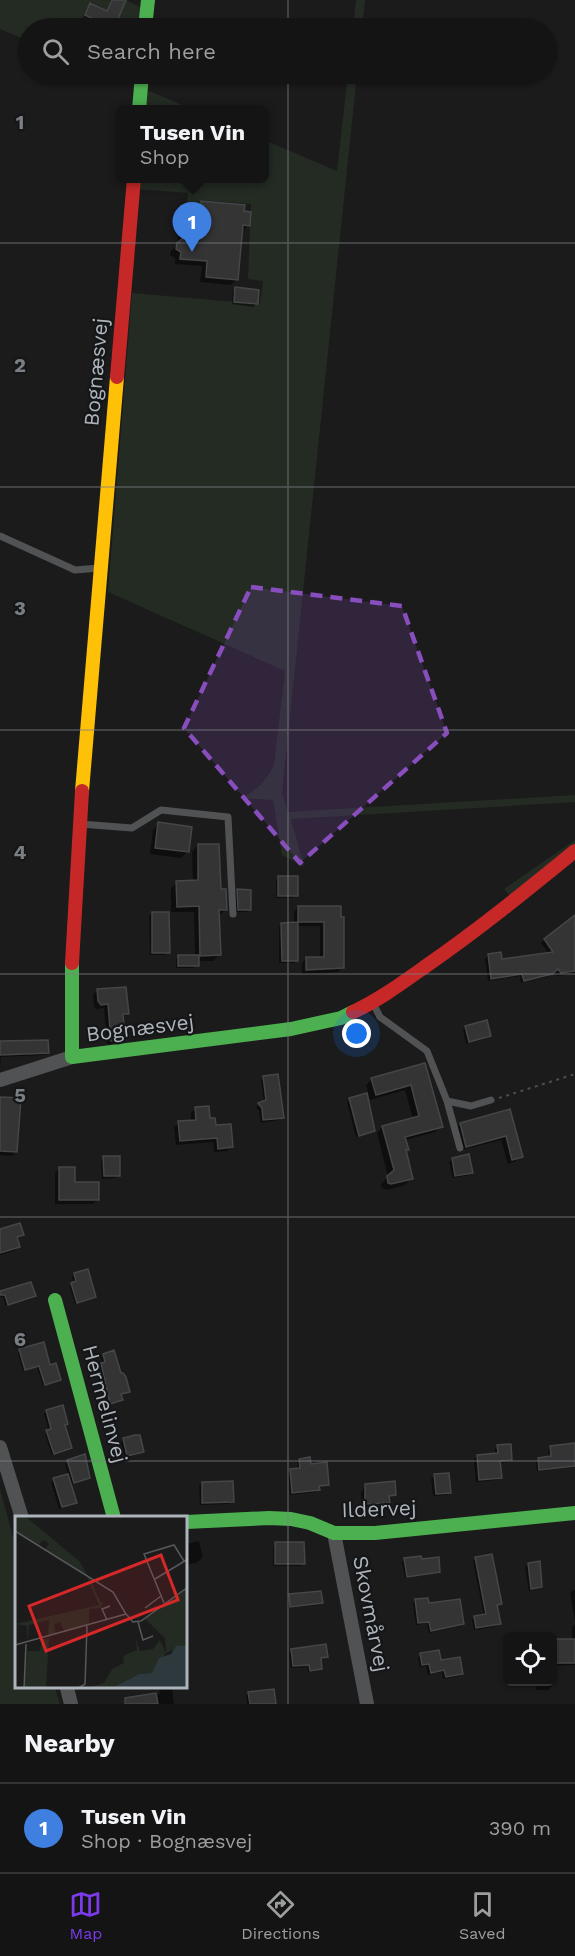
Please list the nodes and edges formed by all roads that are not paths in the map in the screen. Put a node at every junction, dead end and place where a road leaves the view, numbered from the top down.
1 (148, 0) edge
2 (146, 18) edge
3 (141, 84) edge
4 (139, 105) edge
5 (134, 183) edge
6 (0, 536) edge
7 (99, 568) junction
8 (80, 824) junction
9 (572, 859) edge
10 (233, 914) dead end
11 (373, 1003) junction
12 (72, 1057) junction
13 (0, 1080) edge
14 (491, 1100) road end
15 (447, 1101) junction
16 (459, 1148) dead end
17 (55, 1300) dead end
18 (0, 1447) edge
19 (575, 1513) edge
20 (21, 1516) edge
21 (113, 1516) edge
22 (188, 1522) edge
23 (334, 1533) junction
24 (67, 1689) edge
25 (71, 1704) edge
26 (367, 1704) edge

1 - 2 street
3 - 4 street
5 - 7 street, Bognæsvej
6 - 7 lane
7 - 8 street, Bognæsvej
8 - 10 lane
8 - 12 street, Bognæsvej
9 - 11 street, Bognæsvej
11 - 12 street, Bognæsvej
11 - 15 lane
12 - 13 street
14 - 15 lane
15 - 16 lane
17 - 21 street, Hermelinvej
18 - 20 street
19 - 23 street, Ildervej
22 - 23 street, Ildervej
23 - 26 street, Skovmårvej
24 - 25 street

